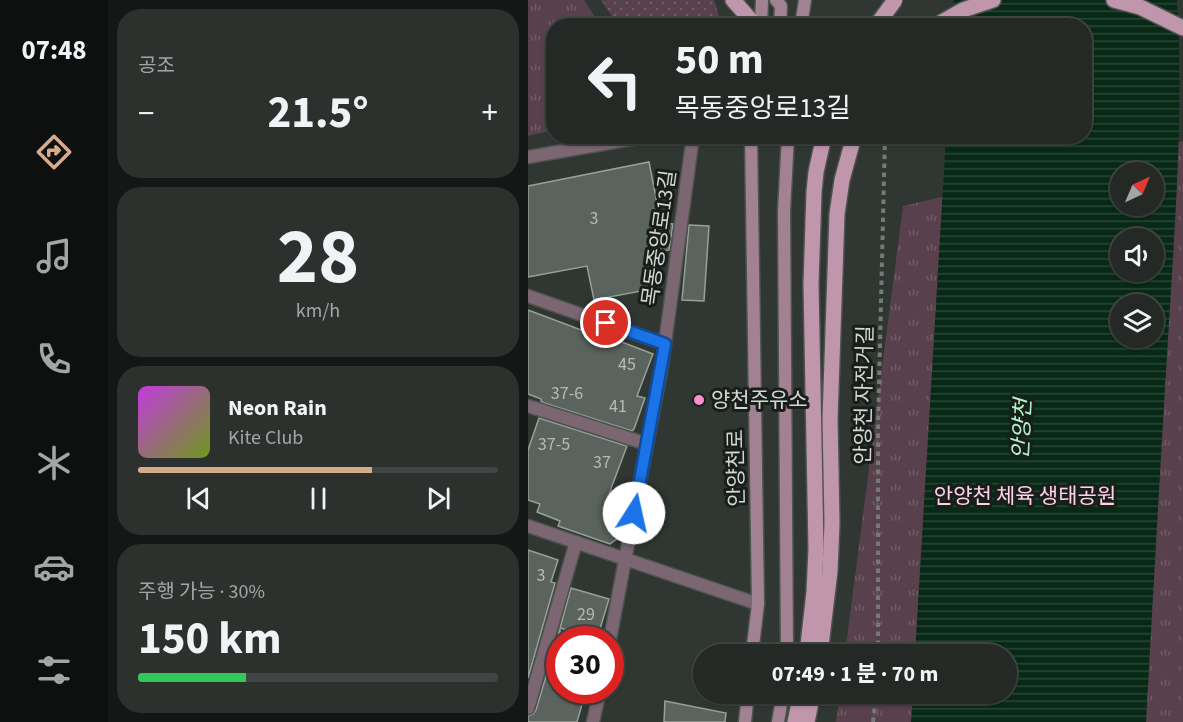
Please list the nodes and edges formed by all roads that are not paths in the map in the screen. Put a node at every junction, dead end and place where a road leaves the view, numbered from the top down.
1 (733, 0) edge
2 (762, 0) edge
3 (777, 0) edge
4 (805, 0) edge
5 (895, 0) edge
6 (993, 0) edge
7 (1114, 0) edge
8 (750, 18) edge
9 (759, 18) edge
10 (780, 18) edge
11 (802, 18) edge
12 (882, 18) edge
13 (949, 18) edge
14 (1183, 28) edge
15 (603, 144) edge
16 (692, 144) edge
17 (752, 144) edge
18 (788, 144) edge
19 (822, 144) edge
20 (852, 144) edge
21 (528, 157) edge
22 (528, 296) edge
23 (665, 344) junction
24 (528, 406) edge
25 (647, 444) junction
26 (528, 526) edge
27 (576, 542) junction
28 (626, 559) junction
29 (758, 604) junction
30 (613, 626) edge
31 (753, 644) edge
32 (786, 644) edge
33 (808, 644) edge
34 (822, 644) edge
35 (597, 704) edge
36 (747, 704) edge
37 (781, 704) edge
38 (799, 704) edge
39 (811, 704) edge
40 (528, 708) edge
41 (593, 722) edge
42 (745, 722) edge
43 (778, 722) edge
44 (795, 722) edge
45 (807, 722) edge

1 - 8 main road
2 - 9 main road
3 - 10 main road
4 - 11 main road
5 - 12 main road, bridge
6 - 13 main road
7 - 14 main road
15 - 21 street
16 - 23 street, 목동중앙로13길
17 - 29 main road, 안양천로
18 - 32 main road
19 - 33 main road
20 - 34 main road
22 - 23 street, 목동중앙로13길
23 - 25 street, 목동중앙로13길
24 - 25 street
25 - 28 street, 목동중앙로13길
26 - 27 street
27 - 28 street
27 - 40 street
28 - 29 street
28 - 30 street, 목동중앙로13길
29 - 31 main road, 안양천로
35 - 41 street
36 - 42 main road
37 - 43 main road
38 - 44 main road
39 - 45 main road

